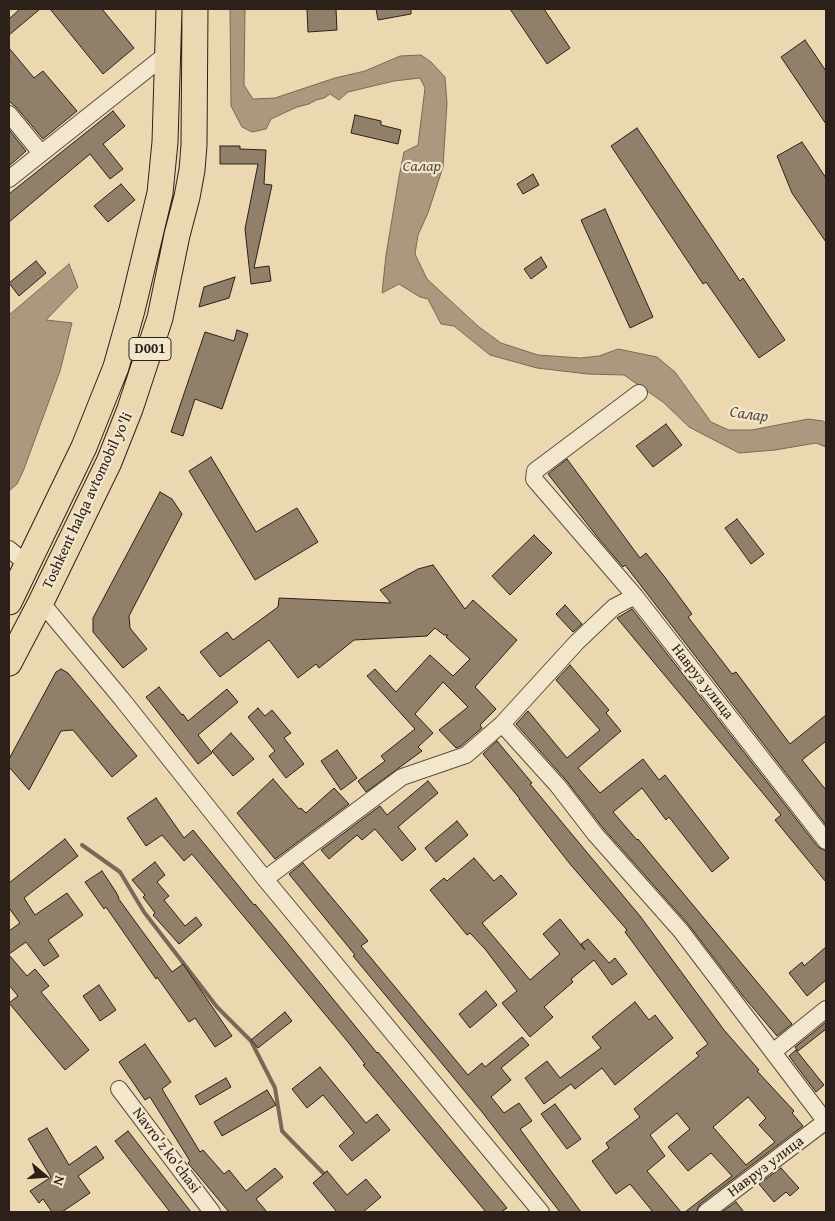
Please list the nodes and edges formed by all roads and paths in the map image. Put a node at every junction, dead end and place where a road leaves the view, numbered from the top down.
1 (169, 9) edge
2 (195, 9) edge
3 (168, 53) junction
4 (9, 114) edge
5 (165, 142) junction
6 (194, 145) junction
7 (41, 153) junction
8 (9, 179) edge
9 (639, 393) dead end
10 (9, 549) edge
11 (28, 565) junction
12 (635, 596) junction
13 (9, 602) edge
14 (42, 602) junction
15 (9, 663) edge
16 (502, 724) junction
17 (826, 841) edge
18 (265, 879) junction
19 (826, 1009) edge
20 (773, 1052) junction
21 (119, 1089) dead end
22 (826, 1122) edge
23 (212, 1212) edge
24 (541, 1212) edge
25 (706, 1212) edge

1 - 3 highway, Toshkent halqa avtomobil yo'li / D001
2 - 6 highway, Toshkent halqa avtomobil yo'li / D001
3 - 5 highway, Toshkent halqa avtomobil yo'li / D001
3 - 7 street
4 - 7 street
5 - 6 highway
5 - 11 highway, Toshkent halqa avtomobil yo'li / D001
6 - 14 highway, Toshkent halqa avtomobil yo'li / D001
7 - 8 street
9 - 12 street, Навруз улица
10 - 11 street
11 - 13 highway, Toshkent halqa avtomobil yo'li / D001
12 - 16 street
12 - 17 street, Навруз улица
14 - 15 highway, Toshkent halqa avtomobil yo'li / D001
14 - 18 street
16 - 18 street
16 - 20 street
18 - 24 street
19 - 20 street
20 - 22 street
21 - 23 street, Navro'z ko'chasi
22 - 25 street, Навруз улица

